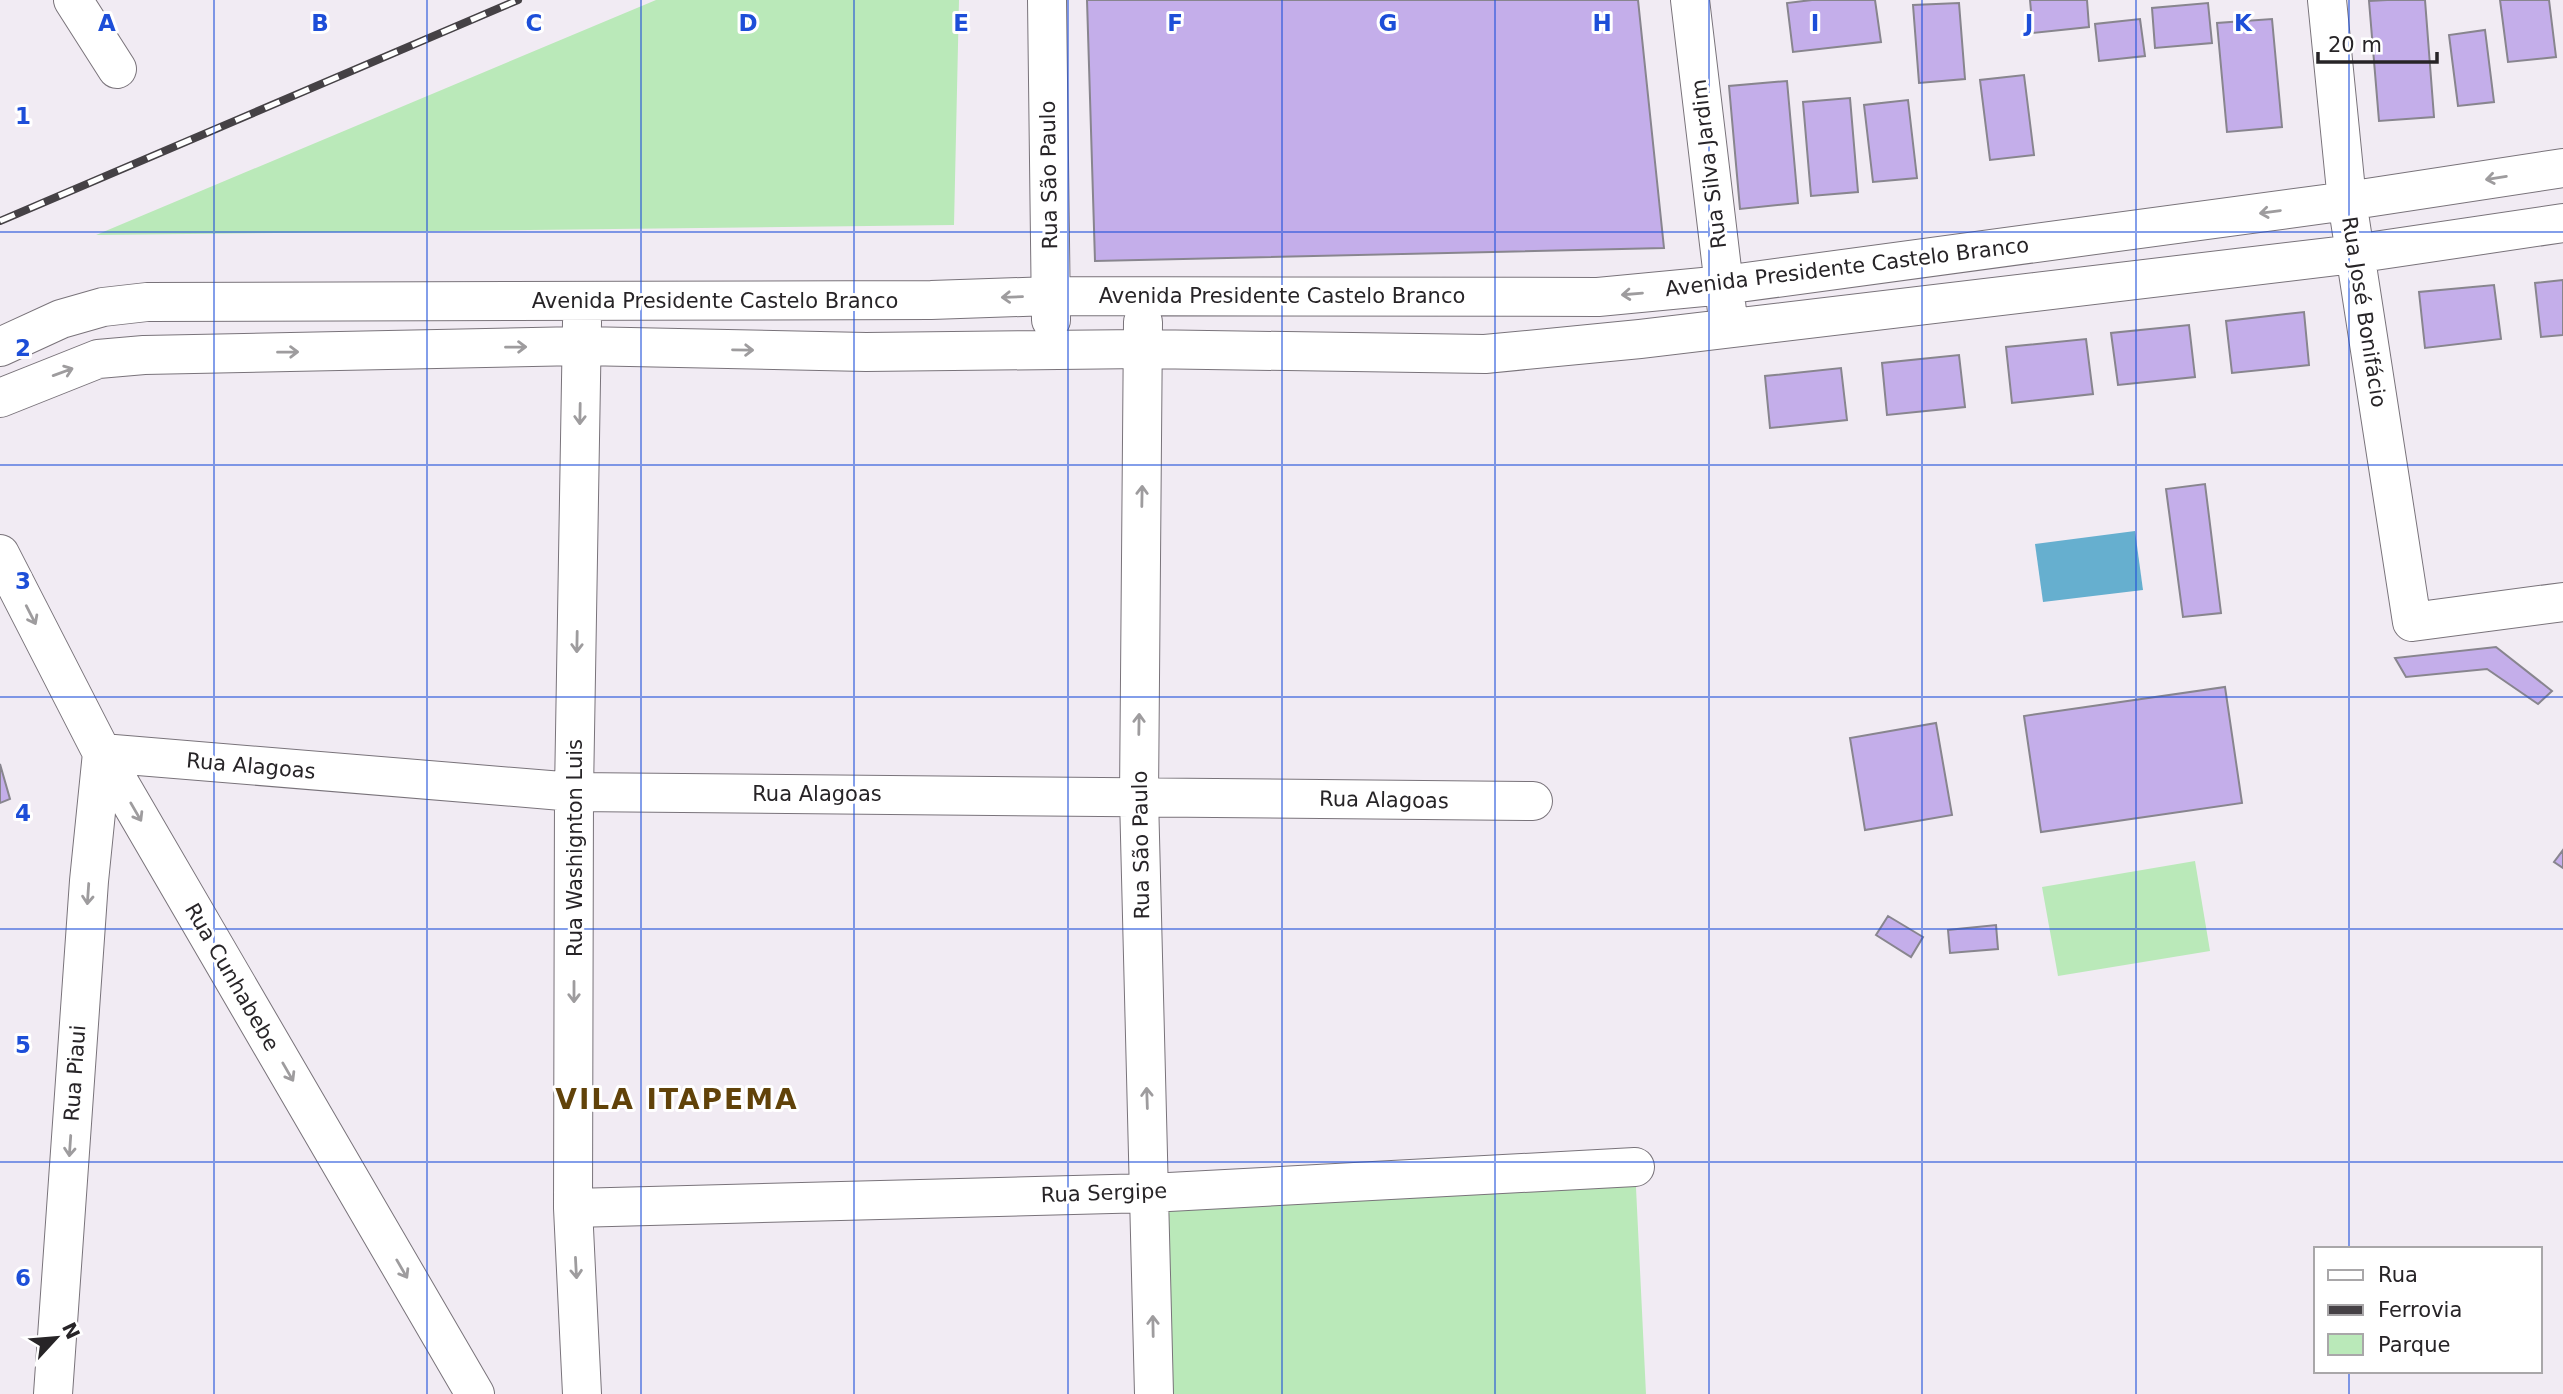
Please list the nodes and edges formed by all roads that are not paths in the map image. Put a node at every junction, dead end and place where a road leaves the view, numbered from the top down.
1 (73, 0) edge
2 (1047, 0) edge
3 (1690, 0) edge
4 (2328, 0) edge
5 (117, 69) dead end
6 (2563, 168) edge
7 (2347, 201) junction
8 (2563, 223) edge
9 (2354, 254) junction
10 (1724, 285) junction
11 (1050, 296) junction
12 (1143, 296) junction
13 (236, 302) junction
14 (582, 302) junction
15 (1730, 328) junction
16 (0, 346) edge
17 (581, 346) junction
18 (1143, 349) junction
19 (1051, 350) junction
20 (234, 352) junction
21 (0, 398) edge
22 (0, 554) edge
23 (2563, 602) edge
24 (102, 753) junction
25 (574, 792) junction
26 (1139, 797) junction
27 (1533, 801) dead end
28 (1634, 1167) dead end
29 (1150, 1192) junction
30 (573, 1208) junction
31 (53, 1394) edge
32 (475, 1394) edge
33 (582, 1394) edge
34 (1154, 1394) edge

1 - 5 street
2 - 11 street, Rua São Paulo
3 - 10 street, Rua Silva Jardim
4 - 7 street, Rua José Bonifácio
6 -> 7 street, Avenida Presidente Castelo Branco
7 - 9 street, Rua José Bonifácio
7 -> 10 street, Avenida Presidente Castelo Branco
8 - 9 street
9 - 15 street
9 - 23 street, Rua José Bonifácio
10 -> 12 street, Avenida Presidente Castelo Branco
10 - 15 street, Rua Silva Jardim
11 - 12 street, Avenida Presidente Castelo Branco
11 -> 14 street, Avenida Presidente Castelo Branco
11 - 19 street, Rua São Paulo
12 - 18 street, Rua São Paulo
13 - 14 street, Avenida Presidente Castelo Branco
13 - 16 street, Avenida Presidente Castelo Branco
13 - 20 street
14 - 17 street, Rua Washignton Luis
15 - 18 street
17 -> 19 street
20 -> 17 street
17 -> 25 street, Rua Washignton Luis
18 - 19 street
26 -> 18 street, Rua São Paulo
21 -> 20 street
22 -> 24 street, Rua Cunhabebe
24 - 25 street, Rua Alagoas
24 -> 31 street, Rua Piaui
24 -> 32 street, Rua Cunhabebe
25 - 26 street, Rua Alagoas
25 -> 30 street, Rua Washignton Luis
26 - 27 street, Rua Alagoas
29 -> 26 street, Rua São Paulo
28 - 29 street, Rua Sergipe
29 - 30 street, Rua Sergipe
34 -> 29 street, Rua São Paulo
30 -> 33 street, Rua Washignton Luis

